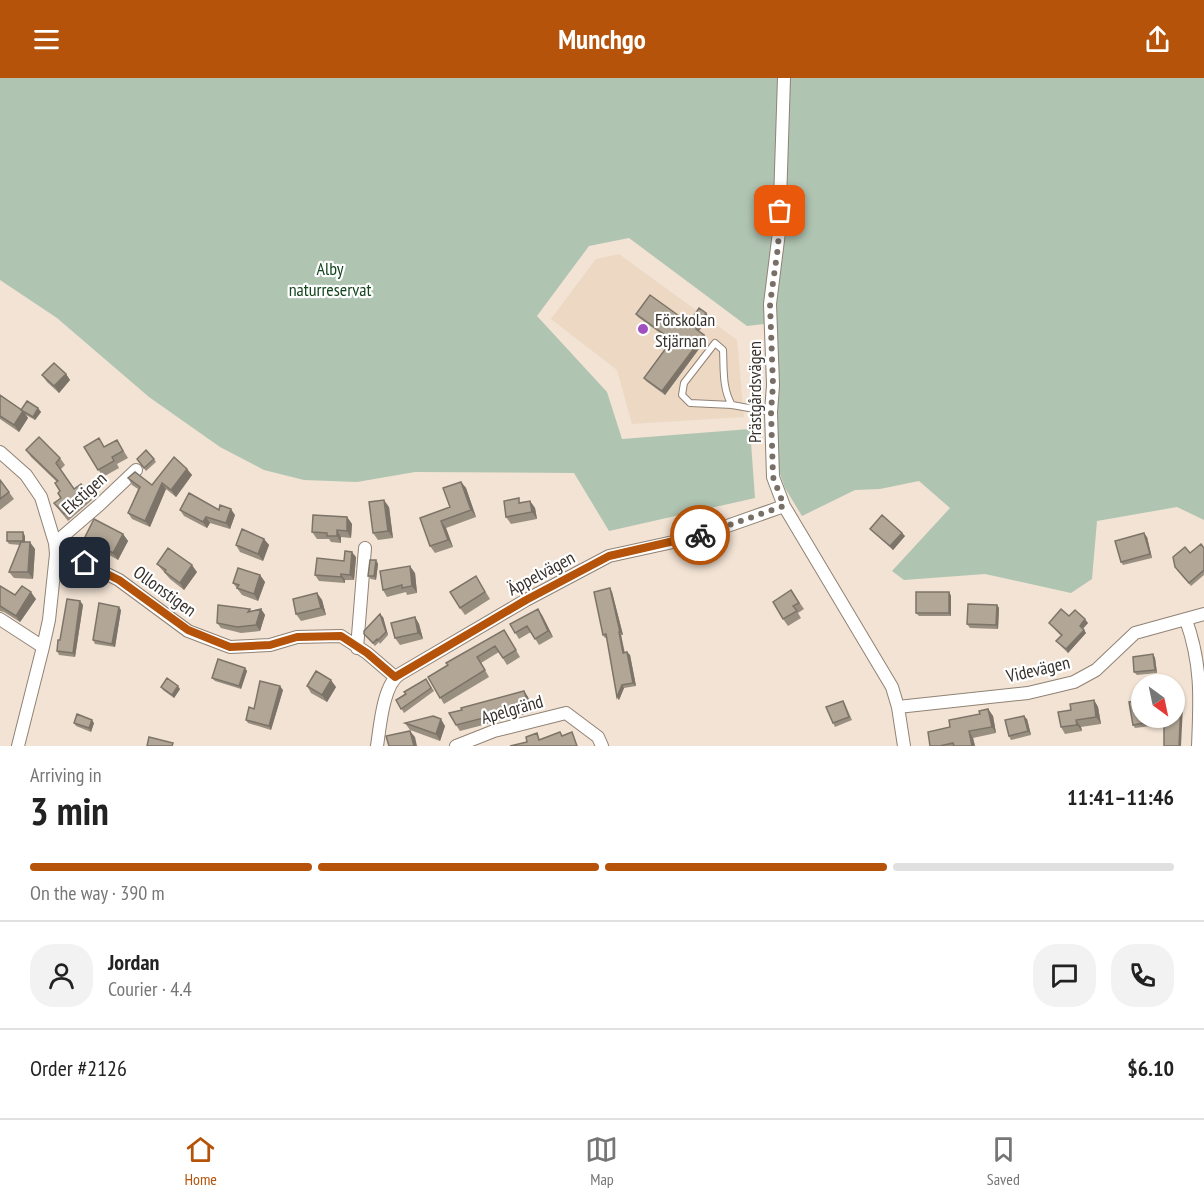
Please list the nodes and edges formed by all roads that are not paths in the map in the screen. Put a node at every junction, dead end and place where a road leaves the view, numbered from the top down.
1 (784, 78) edge
2 (732, 405) junction
3 (771, 412) junction
4 (0, 452) edge
5 (136, 470) edge
6 (784, 506) junction
7 (365, 548) dead end
8 (56, 549) junction
9 (1204, 614) edge
10 (0, 619) edge
11 (1186, 620) junction
12 (43, 647) junction
13 (357, 648) junction
14 (395, 677) junction
15 (898, 707) junction
16 (18, 746) edge
17 (377, 746) edge
18 (456, 746) edge
19 (602, 746) edge
20 (904, 746) edge
21 (1198, 746) edge

1 - 3 street, Prästgårdsvägen
2 - 2 lane
2 - 3 lane
3 - 6 street, Prästgårdsvägen
4 - 8 street, Ekstigen
5 - 8 street, Ekstigen
6 - 14 street, Äppelvägen
6 - 15 street, Prästgårdsvägen
7 - 13 street
8 - 12 street, Ekstigen
8 - 13 street, Ollonstigen
9 - 11 street, Videvägen
10 - 12 street
11 - 15 street, Videvägen
11 - 21 street
12 - 16 street, Ekstigen
13 - 14 street, Ollonstigen
14 - 17 street
15 - 20 street, Prästgårdsvägen
18 - 19 street, Apelgränd

